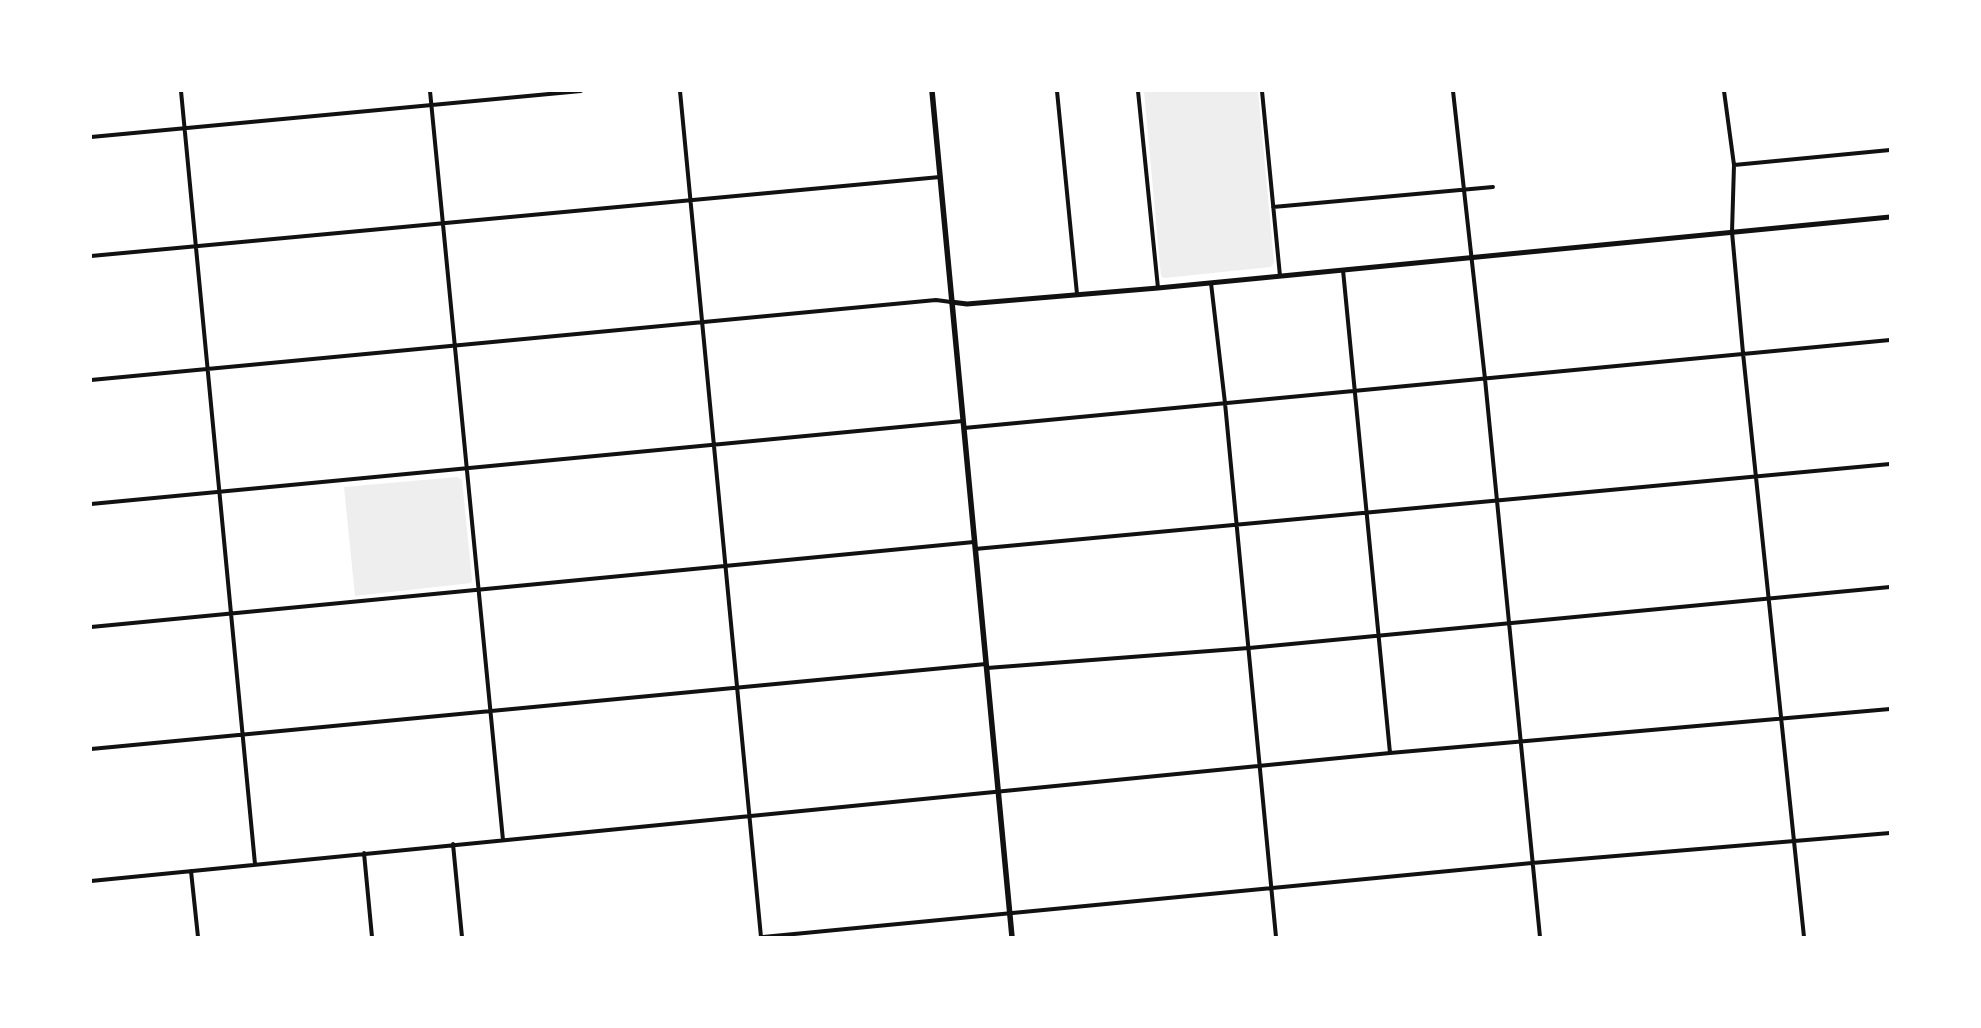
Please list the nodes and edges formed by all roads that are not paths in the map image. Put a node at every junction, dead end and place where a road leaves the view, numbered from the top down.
1 (181, 91) edge
2 (430, 91) edge
3 (581, 91) edge
4 (680, 91) edge
5 (932, 91) edge
6 (1057, 91) edge
7 (1138, 91) edge
8 (1262, 91) edge
9 (1453, 91) edge
10 (1724, 91) edge
11 (431, 106) junction
12 (184, 128) junction
13 (91, 137) edge
14 (1890, 150) edge
15 (1734, 165) junction
16 (940, 177) junction
17 (1493, 187) dead end
18 (1464, 190) junction
19 (691, 200) junction
20 (1273, 207) junction
21 (1890, 217) edge
22 (442, 223) junction
23 (1732, 232) junction
24 (196, 245) junction
25 (91, 256) edge
26 (1471, 257) junction
27 (1343, 270) junction
28 (1280, 276) junction
29 (1211, 282) junction
30 (1158, 288) junction
31 (1077, 294) junction
32 (951, 302) junction
33 (702, 322) junction
34 (1890, 340) edge
35 (455, 346) junction
36 (1743, 353) junction
37 (208, 368) junction
38 (1485, 379) junction
39 (91, 380) edge
40 (1356, 390) junction
41 (1225, 403) junction
42 (963, 421) junction
43 (964, 428) junction
44 (714, 445) junction
45 (1890, 464) edge
46 (466, 467) junction
47 (1756, 476) junction
48 (219, 491) junction
49 (1497, 500) junction
50 (91, 504) edge
51 (1367, 512) junction
52 (1237, 524) junction
53 (974, 542) junction
54 (975, 550) junction
55 (725, 566) junction
56 (1890, 587) edge
57 (478, 589) junction
58 (1770, 598) junction
59 (231, 613) junction
60 (1510, 623) junction
61 (91, 627) edge
62 (1379, 635) junction
63 (1249, 648) junction
64 (986, 666) junction
65 (736, 687) junction
66 (1890, 709) edge
67 (489, 711) junction
68 (1781, 718) junction
69 (242, 734) junction
70 (1520, 741) junction
71 (91, 749) edge
72 (1390, 753) junction
73 (1260, 766) junction
74 (998, 791) junction
75 (749, 815) junction
76 (1890, 833) edge
77 (503, 840) junction
78 (1794, 841) junction
79 (453, 844) junction
80 (364, 853) junction
81 (1532, 863) junction
82 (255, 864) junction
83 (191, 871) junction
84 (91, 881) edge
85 (1272, 887) junction
86 (1010, 912) junction
87 (198, 937) edge
88 (372, 937) edge
89 (462, 937) edge
90 (762, 937) edge
91 (1012, 937) edge
92 (1276, 937) edge
93 (1540, 937) edge
94 (1804, 937) edge

1 - 12 street
2 - 11 street
3 - 11 street
4 - 19 street
5 - 16 main road
6 - 31 street
7 - 30 street
8 - 20 street
9 - 18 street
10 - 15 street
11 - 12 street
11 - 22 street
12 - 13 street
12 - 24 street
14 - 15 street
15 - 23 street
16 - 19 street
16 - 32 main road
17 - 18 street
18 - 20 street
18 - 26 street
19 - 22 street
19 - 33 street
20 - 28 street
21 - 23 street
22 - 24 street
22 - 35 street
23 - 26 street
23 - 36 street
24 - 25 street
24 - 37 street
26 - 27 street
26 - 38 street
27 - 28 street
27 - 40 street
28 - 29 street
29 - 30 street
29 - 41 street
30 - 31 street
31 - 32 street
32 - 33 street
32 - 42 main road
33 - 35 street
33 - 44 street
34 - 36 street
35 - 37 street
35 - 46 street
36 - 38 street
36 - 47 street
37 - 39 street
37 - 48 street
38 - 40 street
38 - 49 street
40 - 41 street
40 - 51 street
41 - 43 street
41 - 52 street
42 - 43 main road
42 - 44 street
43 - 53 main road
44 - 46 street
44 - 55 street
45 - 47 street
46 - 48 street
46 - 57 street
47 - 49 street
47 - 58 street
48 - 50 street
48 - 59 street
49 - 51 street
49 - 60 street
51 - 52 street
51 - 62 street
52 - 54 street
52 - 63 street
53 - 54 main road
53 - 55 street
54 - 64 main road
55 - 57 street
55 - 65 street
56 - 58 street
57 - 59 street
57 - 67 street
58 - 60 street
58 - 68 street
59 - 61 street
59 - 69 street
60 - 62 street
60 - 70 street
62 - 63 street
62 - 72 street
63 - 64 street
63 - 73 street
64 - 65 street
64 - 74 main road
65 - 67 street
65 - 75 street
66 - 68 street
67 - 69 street
67 - 77 street
68 - 70 street
68 - 78 street
69 - 71 street
69 - 82 street
70 - 72 street
70 - 81 street
72 - 73 street
73 - 74 street
73 - 85 street
74 - 75 street
74 - 86 main road
75 - 77 street
75 - 90 street
76 - 78 street
77 - 79 street
78 - 81 street
78 - 94 street
79 - 80 street
79 - 89 street
80 - 82 street
80 - 88 street
81 - 85 street
81 - 93 street
82 - 83 street
83 - 84 street
83 - 87 street
85 - 86 street
85 - 92 street
86 - 90 street
86 - 91 main road

